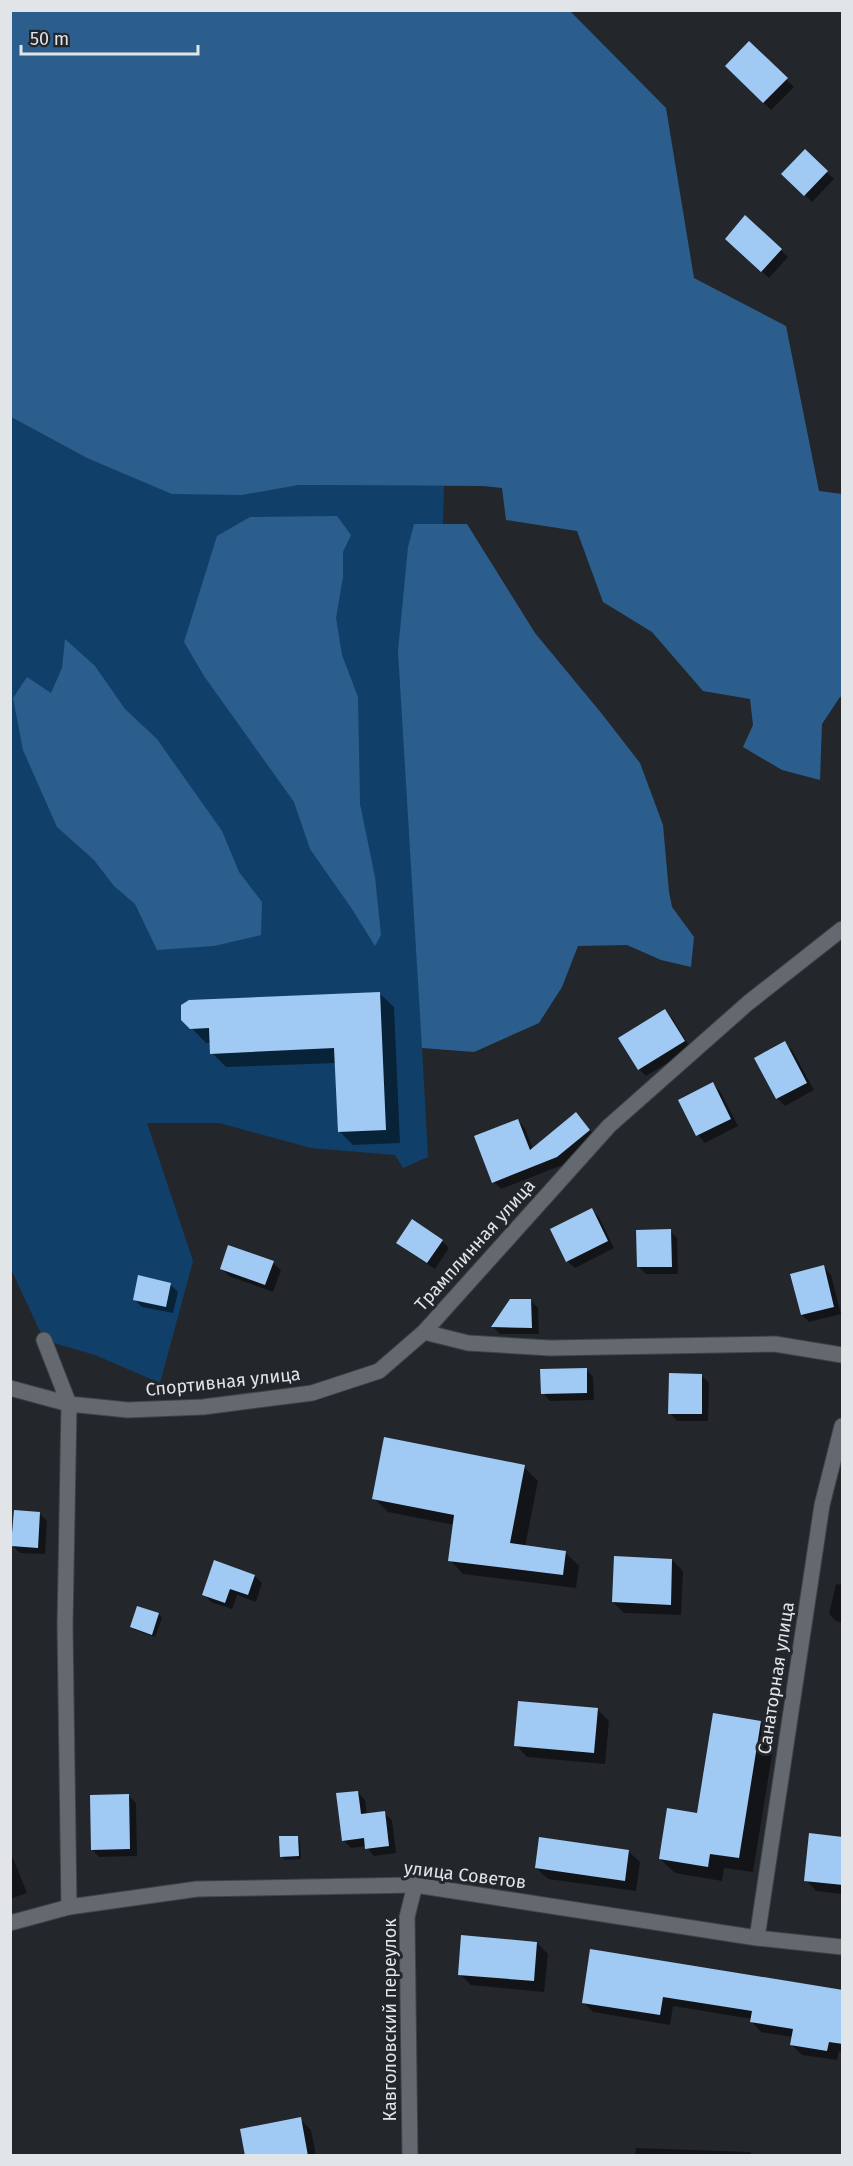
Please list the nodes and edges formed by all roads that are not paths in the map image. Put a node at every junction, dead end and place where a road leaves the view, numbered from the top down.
1 (843, 929) edge
2 (424, 1332) junction
3 (44, 1340) dead end
4 (843, 1355) edge
5 (10, 1388) edge
6 (69, 1404) junction
7 (843, 1426) edge
8 (415, 1885) junction
9 (69, 1907) junction
10 (10, 1923) edge
11 (757, 1938) junction
12 (843, 1947) edge
13 (410, 2156) edge

1 - 2 street, Трамплинная улица
2 - 4 street, Трамплинная улица
2 - 6 street, Спортивная улица
3 - 6 street
5 - 6 street, Спортивная улица
6 - 9 street
7 - 11 street, Санаторная улица
8 - 9 street, улица Советов
8 - 11 street, улица Советов
8 - 13 street, Кавголовский переулок
9 - 10 street, улица Советов
11 - 12 street, улица Советов

